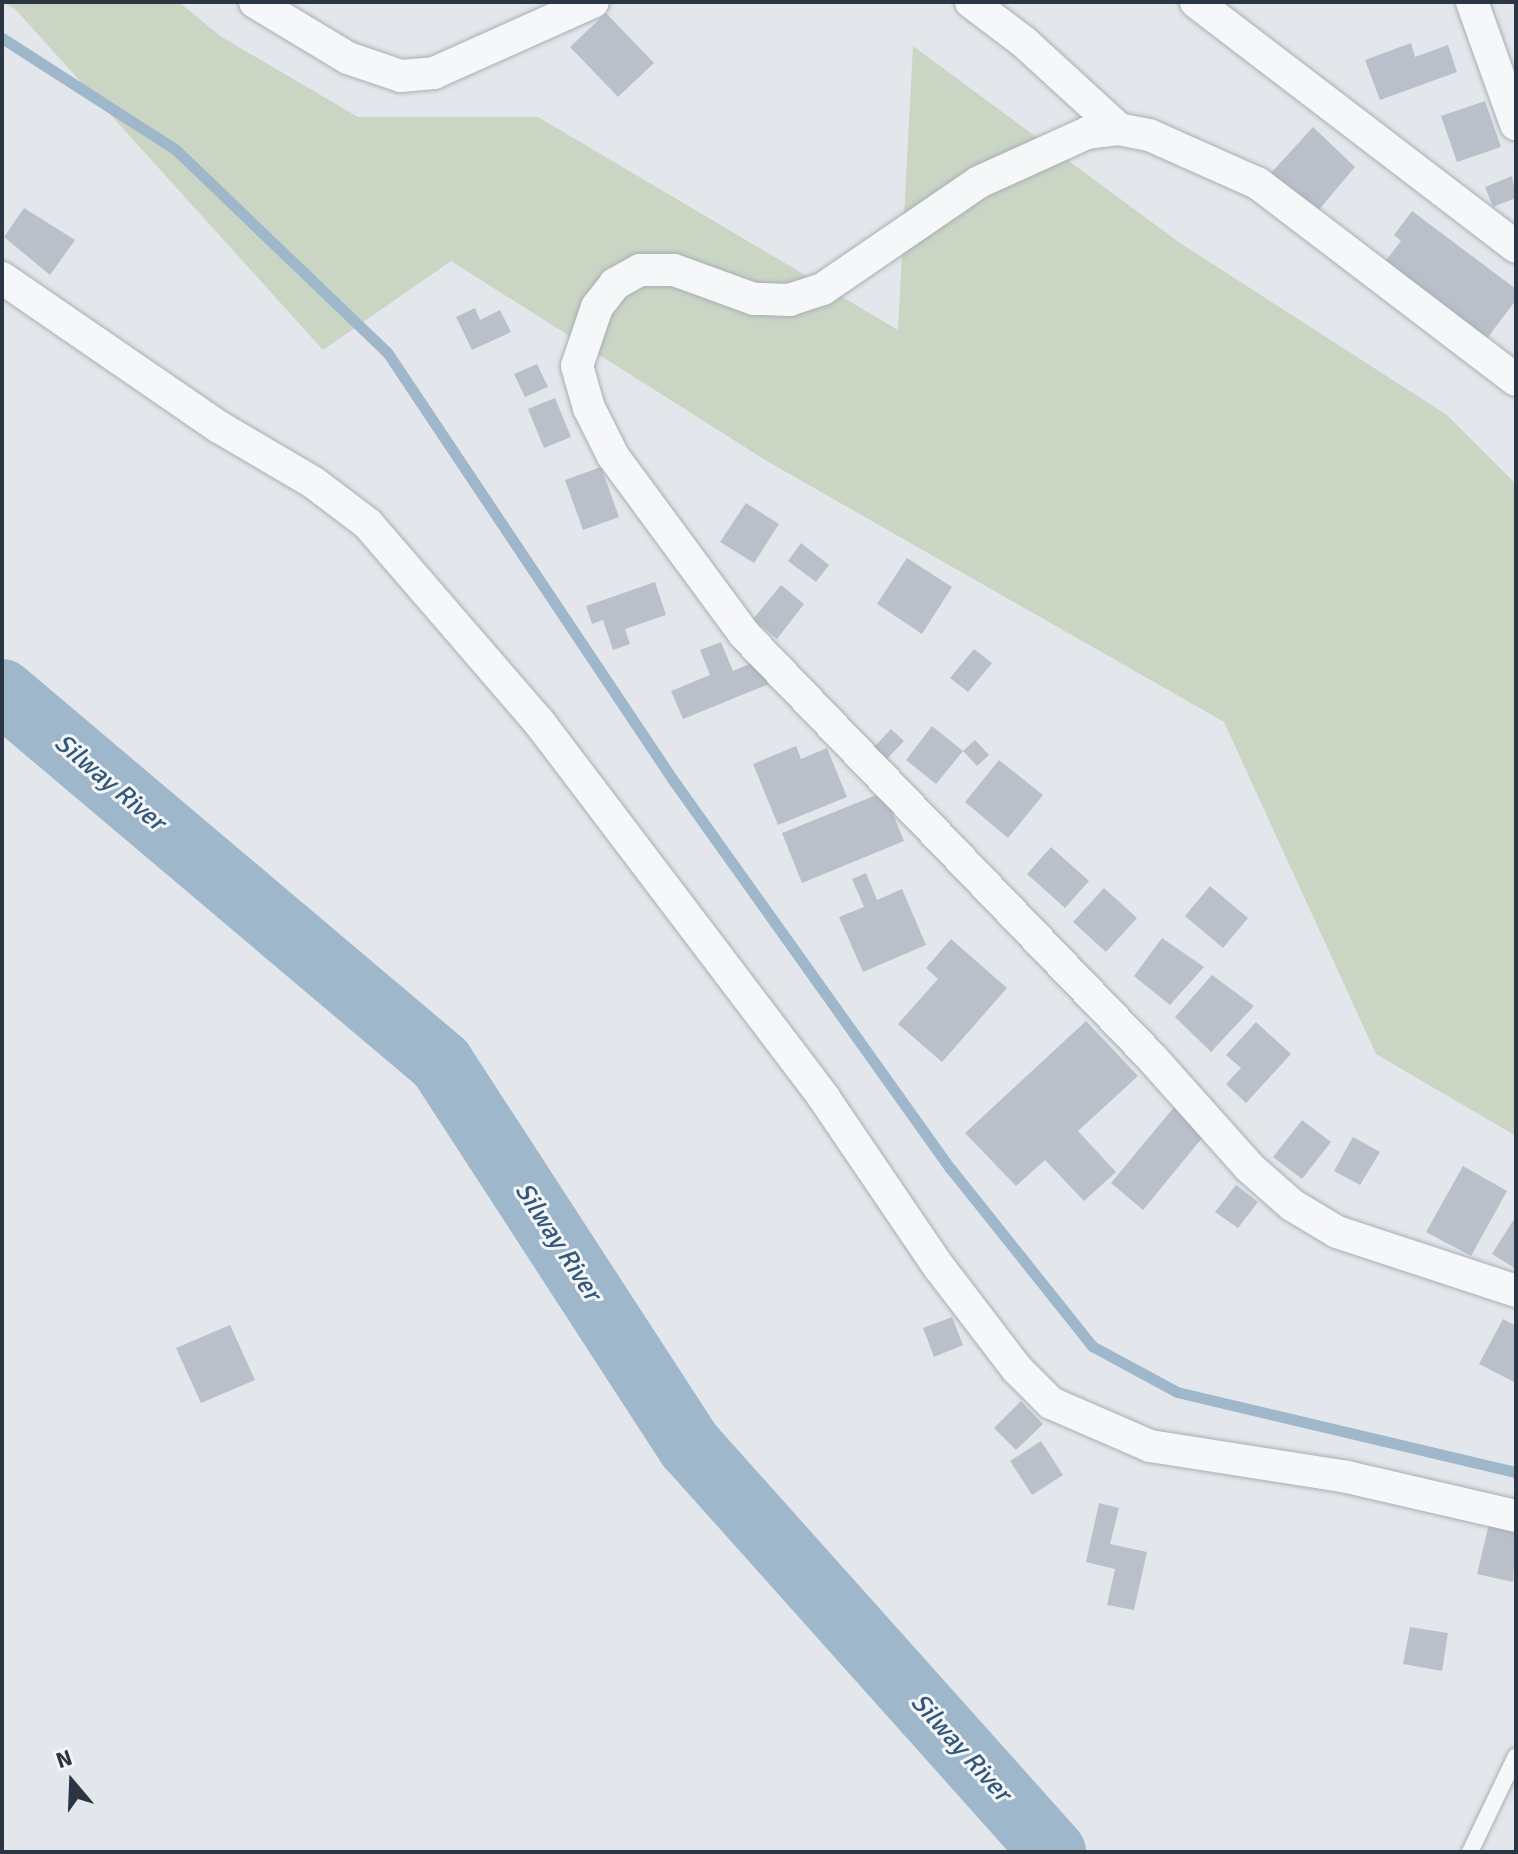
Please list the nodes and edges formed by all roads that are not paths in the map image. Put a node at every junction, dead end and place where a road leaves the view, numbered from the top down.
1 (255, 2) edge
2 (593, 2) edge
3 (971, 2) edge
4 (1196, 2) edge
5 (1472, 2) edge
6 (1516, 124) edge
7 (1119, 129) junction
8 (1516, 247) edge
9 (2, 278) edge
10 (1516, 380) edge
11 (1516, 1291) edge
12 (1516, 1516) edge
13 (1516, 1756) edge
14 (1470, 1852) edge

1 - 2 street
3 - 7 street
4 - 8 street
5 - 6 street
7 - 10 street
7 - 11 street
9 - 12 street
13 - 14 lane

